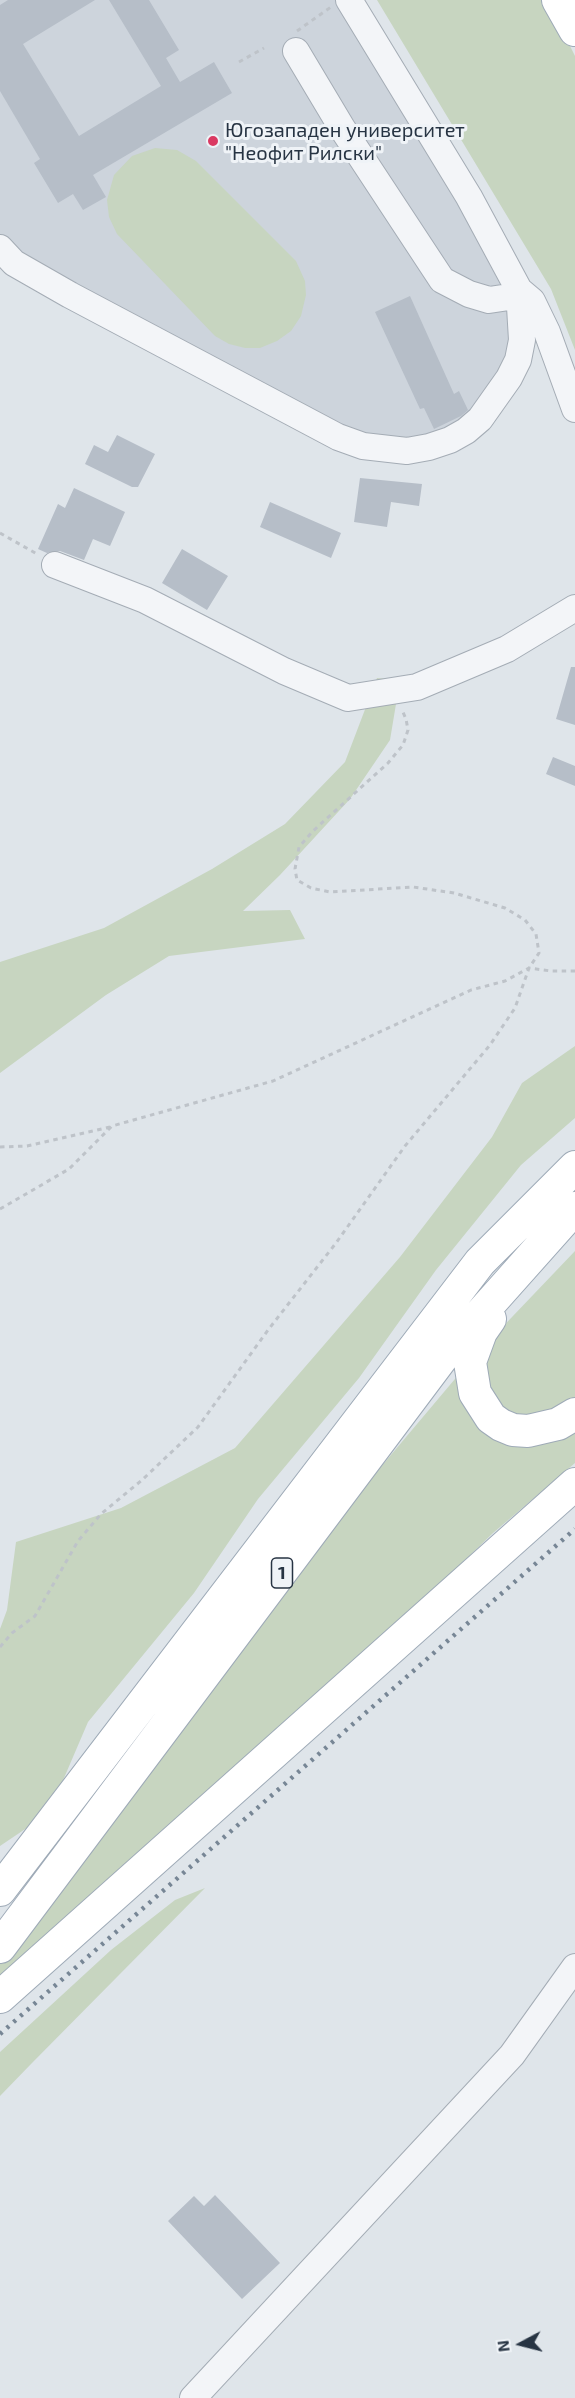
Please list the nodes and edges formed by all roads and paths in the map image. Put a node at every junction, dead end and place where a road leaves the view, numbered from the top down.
1 (558, 0) edge
2 (343, 1) edge
3 (575, 30) edge
4 (295, 43) joint
5 (264, 48) dead end
6 (239, 62) dead end
7 (0, 248) edge
8 (519, 290) junction
9 (575, 409) edge
10 (0, 533) edge
11 (55, 565) joint
12 (575, 608) edge
13 (396, 706) dead end
14 (529, 968) junction
15 (575, 971) edge
16 (112, 1126) junction
17 (0, 1147) edge
18 (575, 1148) edge
19 (575, 1167) edge
20 (575, 1208) edge
21 (0, 1209) edge
22 (480, 1262) junction
23 (575, 1414) edge
24 (575, 1484) edge
25 (0, 1647) edge
26 (0, 1890) edge
27 (0, 1947) edge
28 (575, 1967) edge
29 (0, 1997) edge
30 (193, 2398) edge

1 - 3 main road
2 - 4 path
2 - 8 street
4 - 8 street
5 - 6 path
7 - 8 street
8 - 9 street
10 - 11 path
11 - 12 street
13 - 14 path
14 - 15 path
14 - 16 path
14 - 25 path
16 - 17 path
16 - 21 path
18 - 22 main road
19 - 22 main road, 1
20 - 23 main road
20 - 27 main road, 1
22 - 26 main road, 1
24 - 29 main road
28 - 30 street

